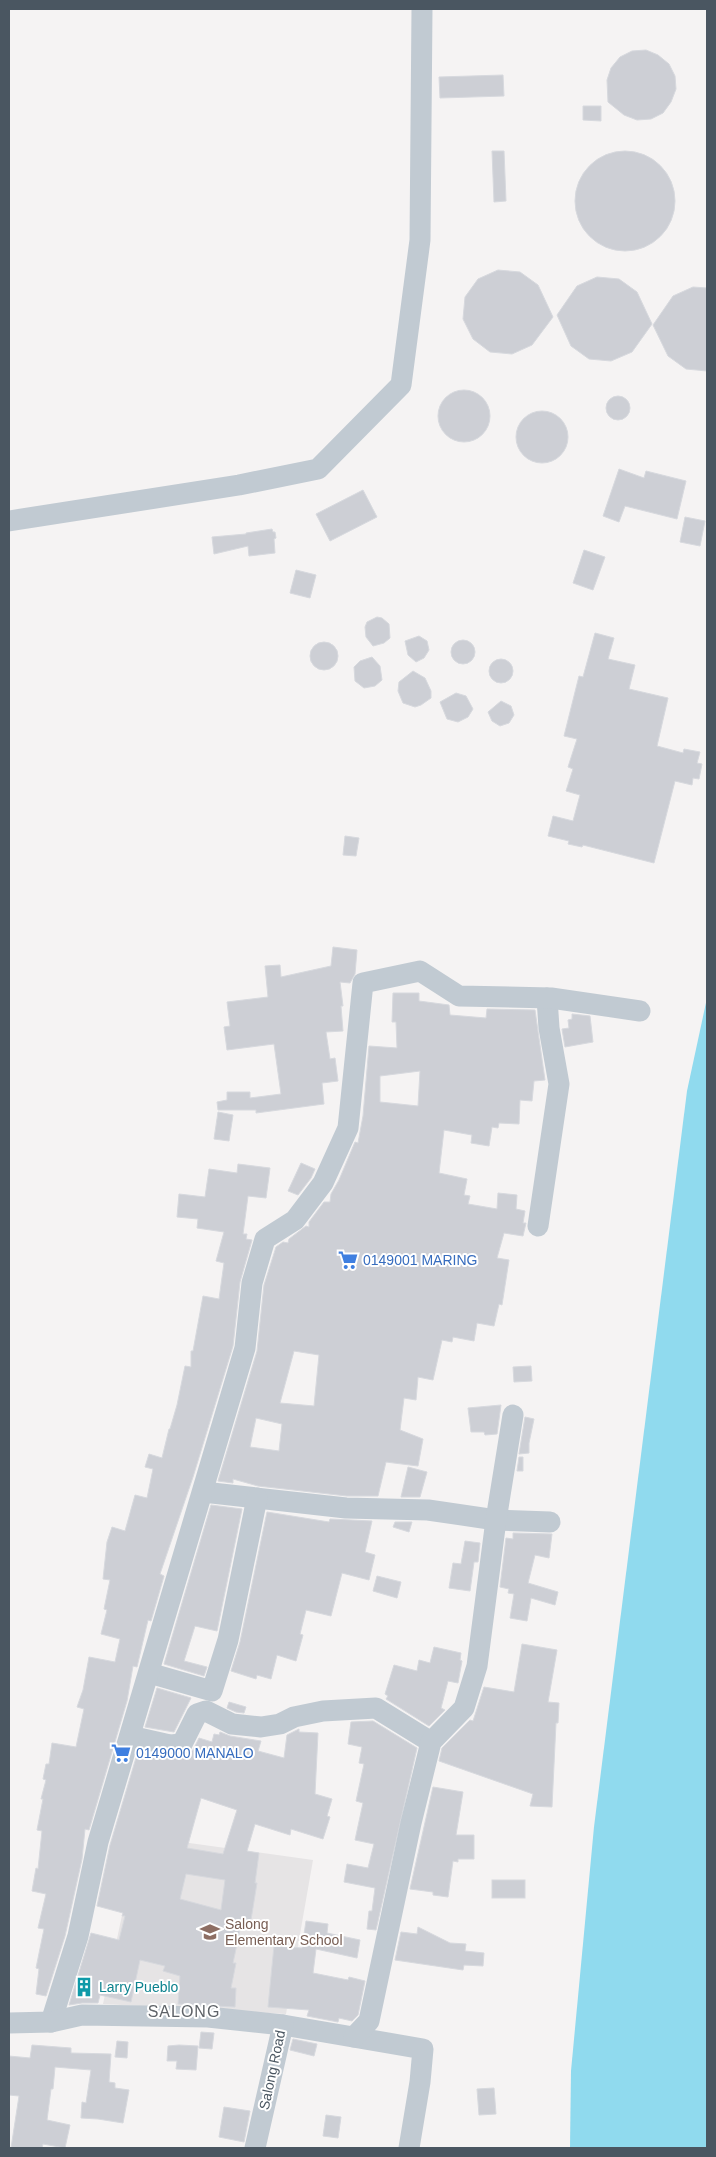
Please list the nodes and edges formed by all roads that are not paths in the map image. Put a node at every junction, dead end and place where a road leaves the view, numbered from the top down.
1 (422, 9) edge
2 (9, 521) edge
3 (547, 998) junction
4 (640, 1011) dead end
5 (538, 1226) dead end
6 (513, 1415) dead end
7 (203, 1492) junction
8 (257, 1498) junction
9 (496, 1520) junction
10 (550, 1522) dead end
11 (149, 1673) junction
12 (130, 1736) junction
13 (431, 1742) junction
14 (9, 2022) edge
15 (51, 2022) junction
16 (283, 2025) junction
17 (354, 2037) junction
18 (255, 2148) edge
19 (408, 2148) edge

1 - 2 street
3 - 4 street
3 - 5 street
3 - 7 street
6 - 9 street
7 - 8 street
7 - 11 street
8 - 9 street
8 - 11 street
9 - 10 street
9 - 13 street
11 - 12 street
12 - 13 street
12 - 15 street
13 - 17 street
14 - 15 street, Salong Road
15 - 16 street, Salong Road
16 - 17 street
16 - 18 street, Salong Road
17 - 19 street

